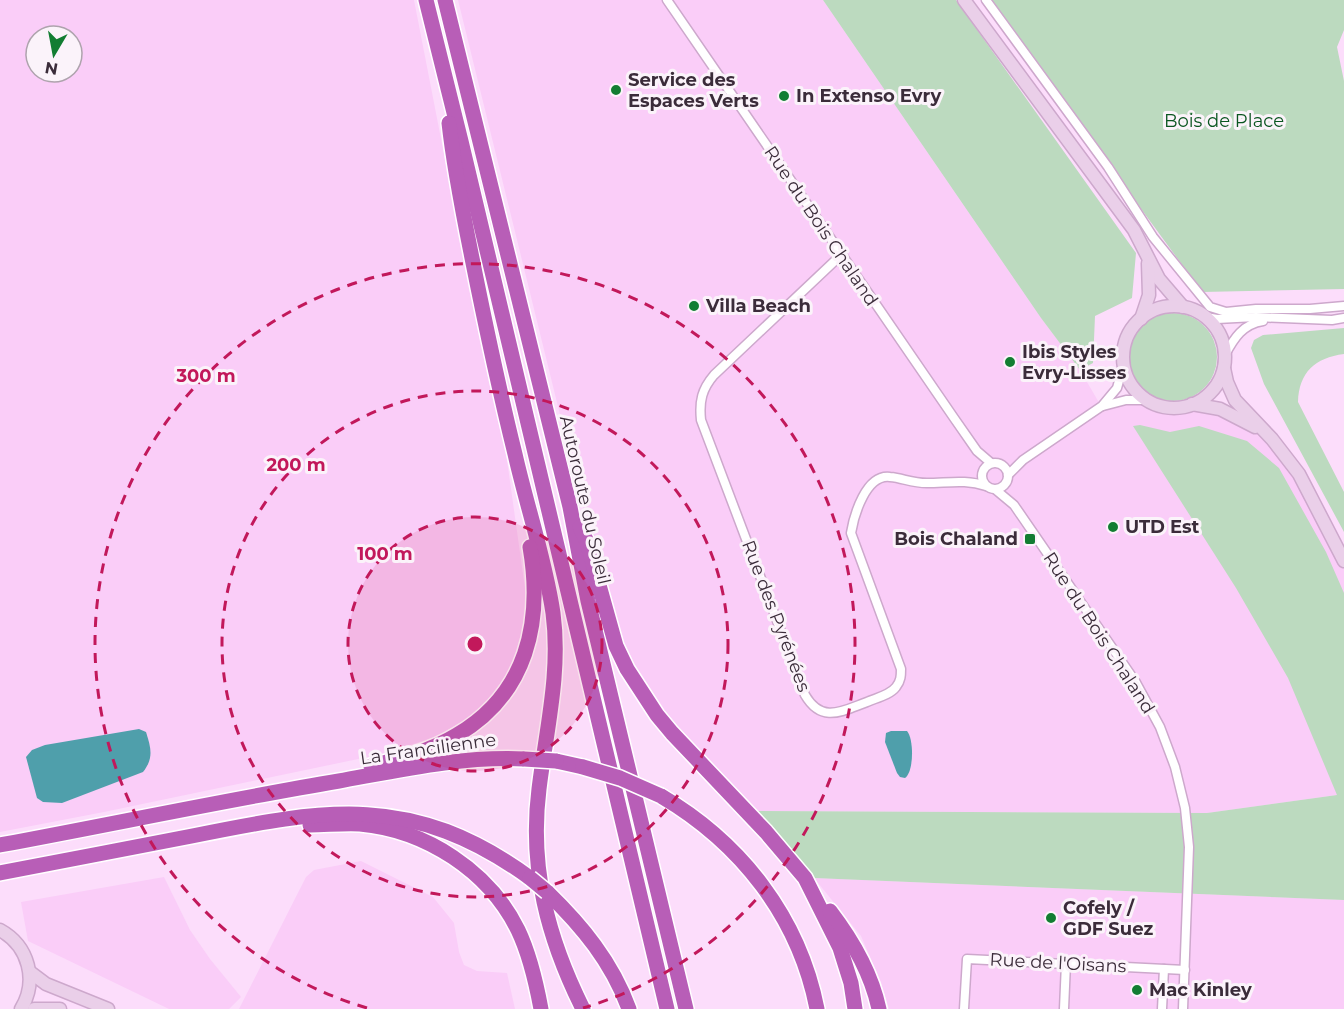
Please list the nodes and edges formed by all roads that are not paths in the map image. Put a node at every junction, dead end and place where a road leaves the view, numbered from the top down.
1 (426, 0) edge
2 (446, 0) edge
3 (667, 0) edge
4 (964, 0) edge
5 (986, 0) edge
6 (443, 73) junction
7 (1147, 253) junction
8 (841, 255) junction
9 (1344, 306) edge
10 (1183, 307) junction
11 (1206, 317) junction
12 (1344, 318) edge
13 (1141, 319) junction
14 (1279, 319) junction
15 (1224, 361) junction
16 (1124, 363) junction
17 (1148, 400) junction
18 (1192, 404) junction
19 (1102, 406) junction
20 (1272, 440) junction
21 (977, 451) junction
22 (515, 455) junction
23 (1023, 460) junction
24 (996, 464) junction
25 (983, 471) junction
26 (1007, 479) junction
27 (968, 481) junction
28 (986, 486) junction
29 (996, 490) junction
30 (1014, 505) junction
31 (570, 507) junction
32 (1344, 561) edge
33 (303, 787) junction
34 (280, 819) junction
35 (0, 845) edge
36 (0, 873) edge
37 (805, 878) junction
38 (0, 930) edge
39 (1066, 963) junction
40 (1164, 969) junction
41 (1185, 970) junction
42 (30, 972) junction
43 (21, 1009) edge
44 (34, 1009) edge
45 (60, 1009) edge
46 (108, 1009) edge
47 (541, 1009) edge
48 (583, 1009) edge
49 (629, 1009) edge
50 (667, 1009) edge
51 (686, 1009) edge
52 (817, 1009) edge
53 (855, 1009) edge
54 (879, 1009) edge
55 (964, 1009) edge
56 (1064, 1009) edge
57 (1162, 1009) edge
58 (1183, 1009) edge

1 - 6 highway, Autoroute du Soleil
2 - 31 highway, Autoroute du Soleil
3 - 8 street, Rue du Bois Chaland
4 - 7 main road
5 - 9 street
6 - 22 highway
6 - 50 highway, Autoroute du Soleil
7 - 10 main road
7 - 13 main road
8 - 21 street, Rue du Bois Chaland
8 - 27 street, Rue des Pyrénées
10 - 11 main road
10 - 13 main road
11 - 14 street
11 - 15 main road
12 - 14 street
13 - 16 main road
14 - 15 street
15 - 18 main road
15 - 20 main road
16 - 17 main road
16 - 19 street
17 - 18 main road
17 - 19 street
18 - 20 main road
19 - 23 street
20 - 32 main road
21 - 24 street, Rue du Bois Chaland
21 - 25 street, Rue du Bois Chaland
22 - 33 highway
22 - 48 highway
23 - 24 street
23 - 26 street
24 - 25 street
24 - 26 street
25 - 27 street, Rue des Pyrénées
25 - 28 street
26 - 29 street
26 - 30 street
27 - 28 street, Rue des Pyrénées
28 - 29 street
29 - 30 street
30 - 41 street, Rue du Bois Chaland
31 - 37 highway
31 - 51 highway, Autoroute du Soleil
33 - 35 highway, La Francilienne
33 - 52 highway, La Francilienne, bridge
34 - 36 highway
34 - 47 highway
34 - 49 highway, bridge
37 - 53 highway
37 - 54 highway
38 - 42 main road
39 - 40 street, Rue de l'Oisans
39 - 55 street, Rue de l'Oisans
39 - 56 street
40 - 41 street, Rue de l'Oisans
40 - 57 street
41 - 58 street, Rue du Bois Chaland
42 - 43 main road
42 - 46 main road
44 - 45 main road

